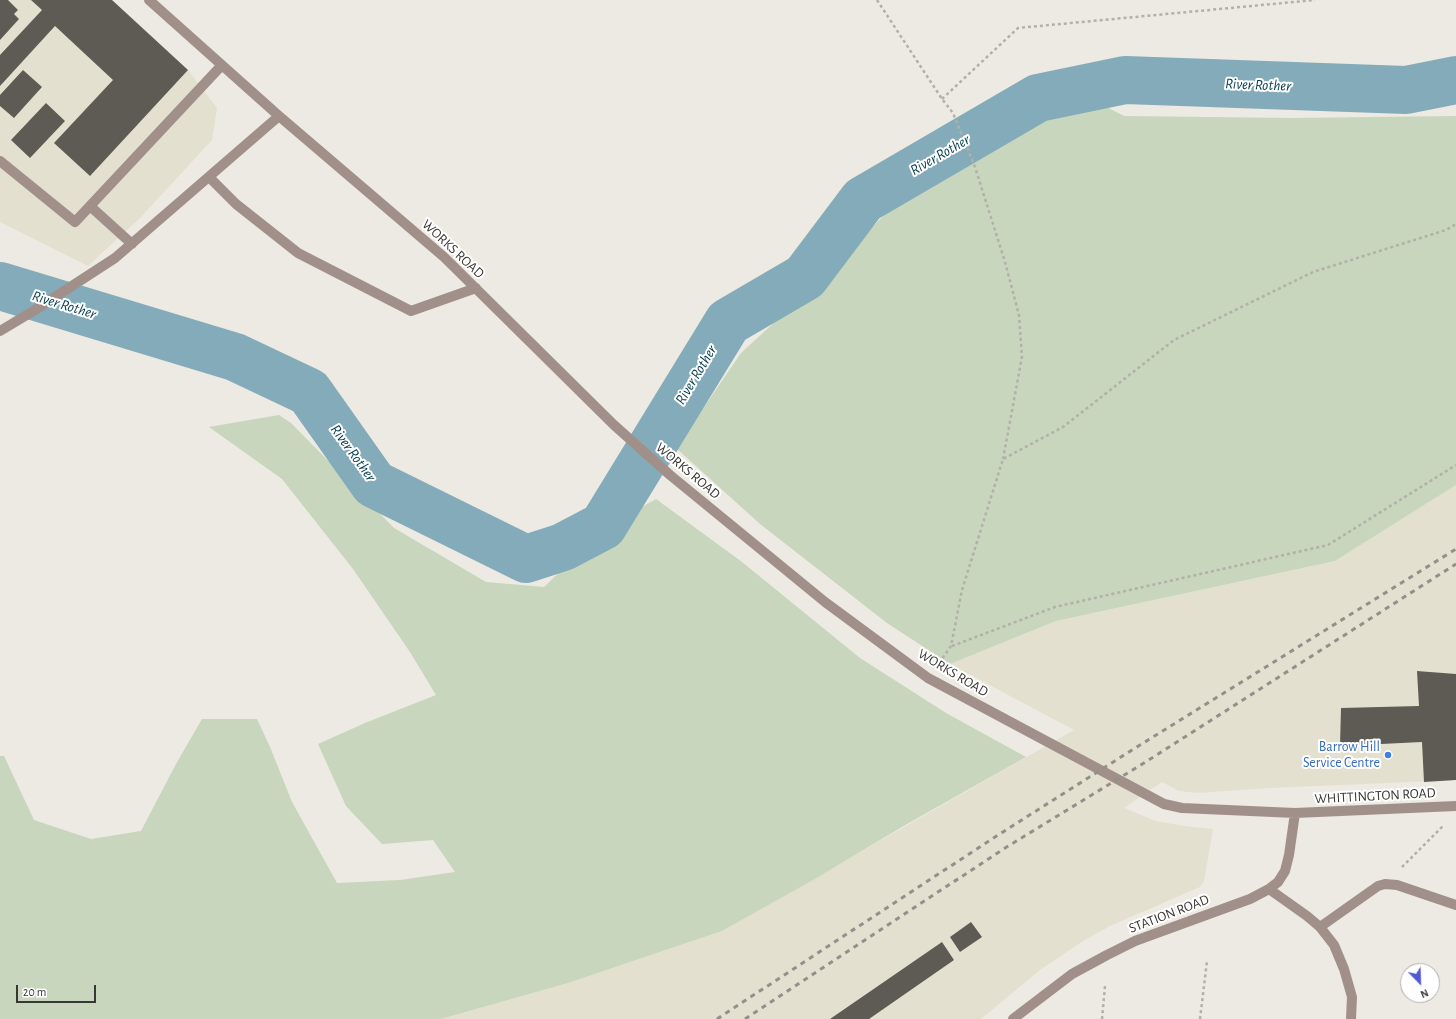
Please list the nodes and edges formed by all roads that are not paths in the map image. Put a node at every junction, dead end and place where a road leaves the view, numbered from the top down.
1 (149, 0) edge
2 (222, 65) junction
3 (279, 116) junction
4 (0, 161) edge
5 (209, 178) junction
6 (90, 206) junction
7 (132, 244) junction
8 (476, 288) junction
9 (0, 331) edge
10 (1456, 806) edge
11 (1295, 813) junction
12 (1269, 890) junction
13 (1456, 905) edge
14 (1320, 927) junction
15 (1014, 1019) edge
16 (1351, 1019) edge

1 - 2 street, WORKS ROAD
2 - 3 street, WORKS ROAD
2 - 6 street
3 - 5 street
3 - 8 street, WORKS ROAD
4 - 6 street
5 - 7 street
5 - 8 street
6 - 7 street
7 - 9 street
8 - 11 street, WORKS ROAD
10 - 11 street, WHITTINGTON ROAD
11 - 12 street, STATION ROAD
12 - 14 street
12 - 15 street, STATION ROAD
13 - 14 street
14 - 16 street

